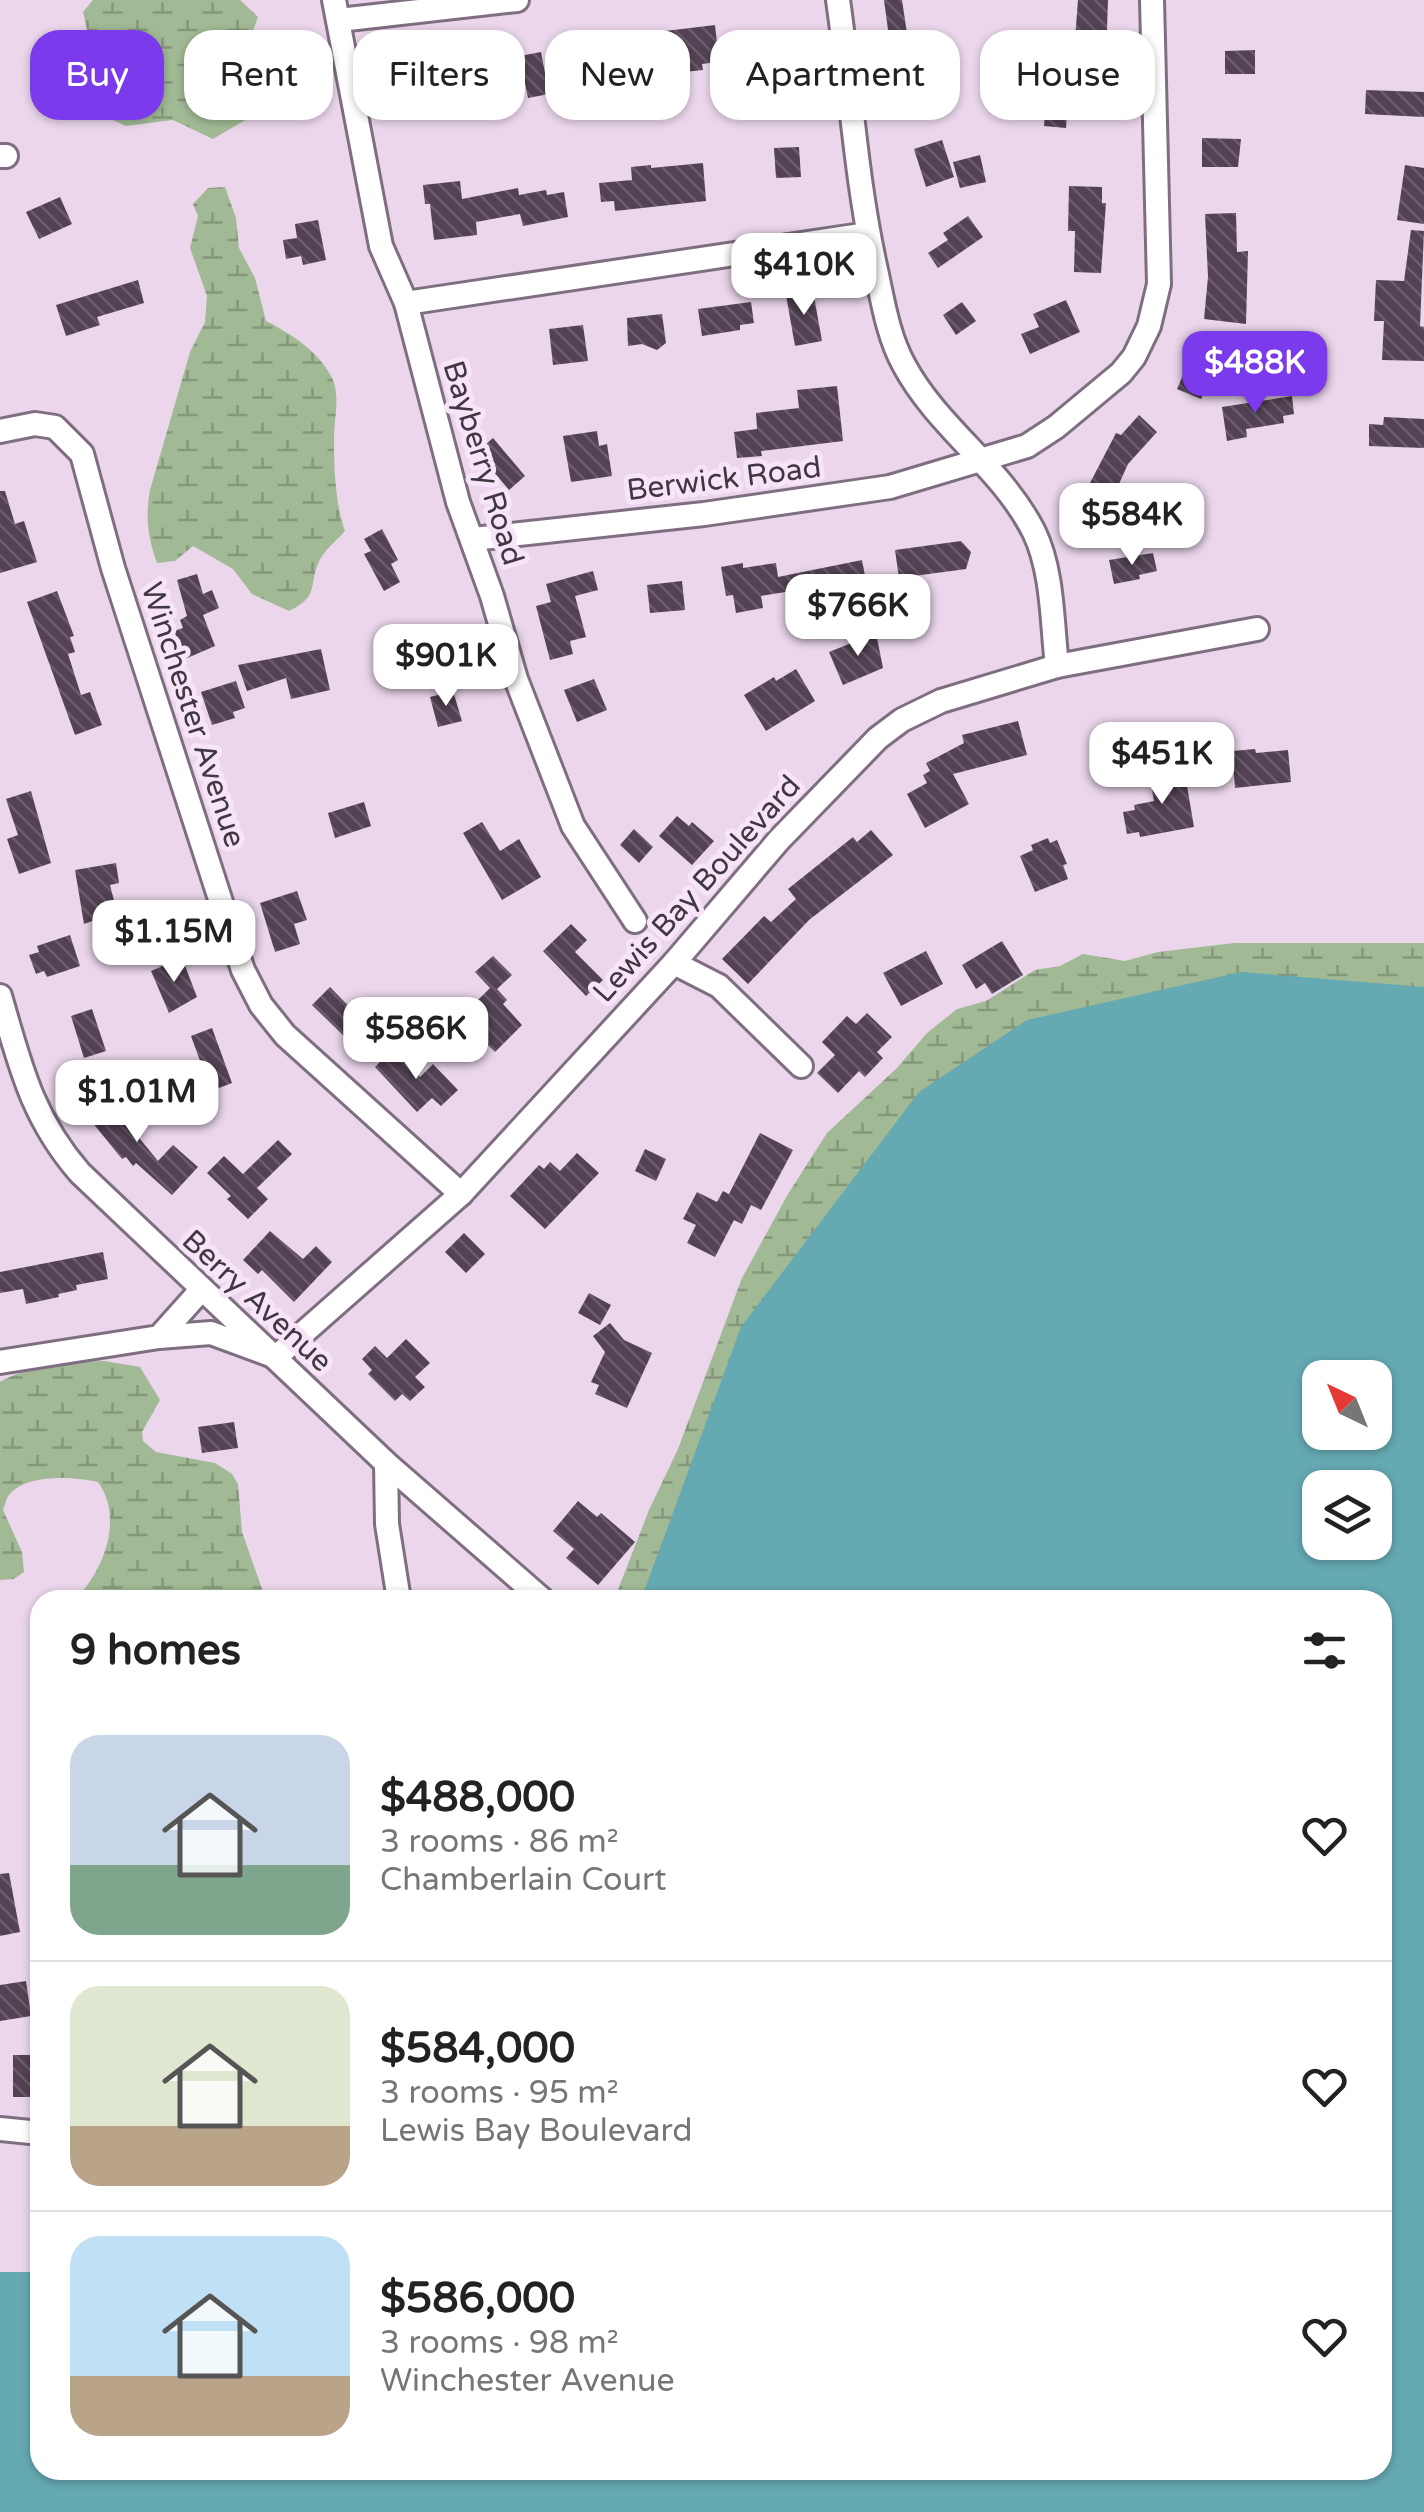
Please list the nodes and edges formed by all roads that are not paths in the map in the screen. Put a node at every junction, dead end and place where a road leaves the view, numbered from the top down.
1 (518, 0) edge
2 (838, 0) edge
3 (1152, 0) edge
4 (336, 10) edge
5 (868, 234) junction
6 (406, 303) junction
7 (0, 431) edge
8 (980, 458) junction
9 (473, 540) junction
10 (1257, 629) dead end
11 (1058, 666) junction
12 (635, 921) dead end
13 (674, 963) junction
14 (0, 996) edge
15 (801, 1066) dead end
16 (461, 1194) junction
17 (201, 1290) junction
18 (159, 1337) junction
19 (276, 1357) junction
20 (0, 1362) edge
21 (386, 1463) junction
22 (397, 1590) edge
23 (532, 1590) edge
24 (0, 2129) edge
25 (30, 2131) edge

1 - 4 street
2 - 5 street
3 - 8 street, Berwick Road
4 - 6 street, Bayberry Road
5 - 6 street
5 - 8 street
6 - 9 street, Bayberry Road
7 - 16 street, Winchester Avenue
8 - 9 street, Berwick Road
8 - 11 street
9 - 12 street, Bayberry Road
10 - 11 street, Lewis Bay Boulevard
11 - 13 street, Lewis Bay Boulevard
13 - 15 street
13 - 16 street, Lewis Bay Boulevard
14 - 17 street, Berry Avenue
16 - 19 street, Lewis Bay Boulevard
17 - 18 street
17 - 19 street, Berry Avenue
18 - 19 street
18 - 20 street
19 - 21 street, Berry Avenue
21 - 22 street
21 - 23 street, Berry Avenue
24 - 25 street

